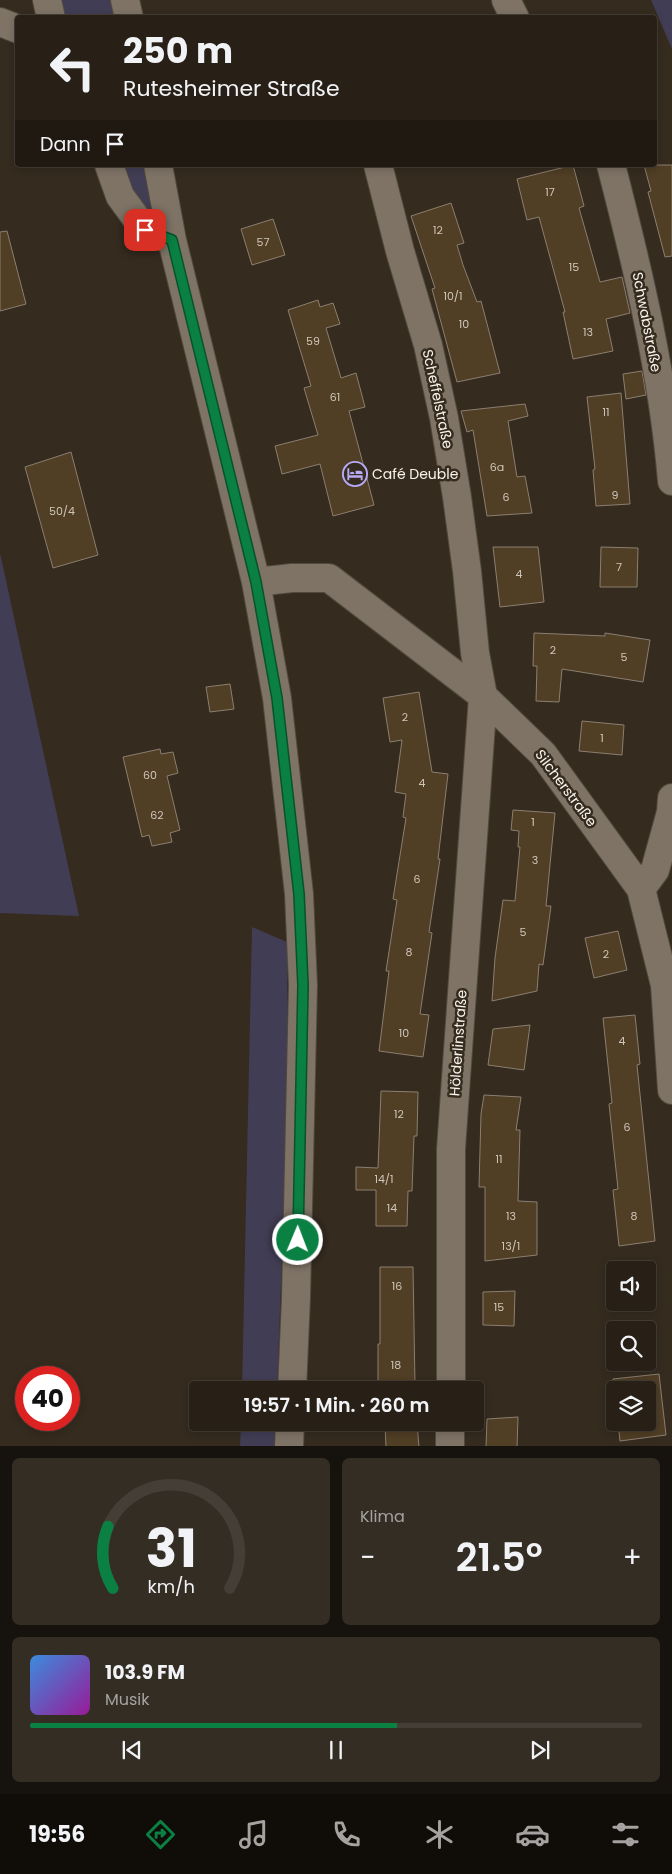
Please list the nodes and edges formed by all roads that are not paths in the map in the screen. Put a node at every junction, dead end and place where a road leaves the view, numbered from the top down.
1 (47, 0) edge
2 (125, 0) edge
3 (506, 0) edge
4 (50, 15) edge
5 (128, 15) edge
6 (514, 15) edge
7 (0, 22) edge
8 (15, 28) edge
9 (110, 167) edge
10 (158, 167) edge
11 (379, 167) edge
12 (611, 167) edge
13 (172, 240) junction
14 (672, 481) edge
15 (256, 582) junction
16 (483, 696) junction
17 (672, 798) edge
18 (641, 889) junction
19 (672, 1090) edge
20 (292, 1381) edge
21 (451, 1381) edge
22 (290, 1431) edge
23 (450, 1431) edge
24 (289, 1446) edge
25 (450, 1446) edge

1 - 4 street
2 - 5 street
3 - 6 street
7 - 8 street
9 - 13 street
10 - 13 street
11 - 16 street, Scheffelstraße
12 - 14 street, Schwabstraße
13 - 15 street
15 - 16 street, Silcherstraße
15 - 20 street
16 - 18 street, Silcherstraße
16 - 21 street, Hölderlinstraße
17 - 18 street
18 - 19 street, Silcherstraße
22 - 24 street
23 - 25 street

